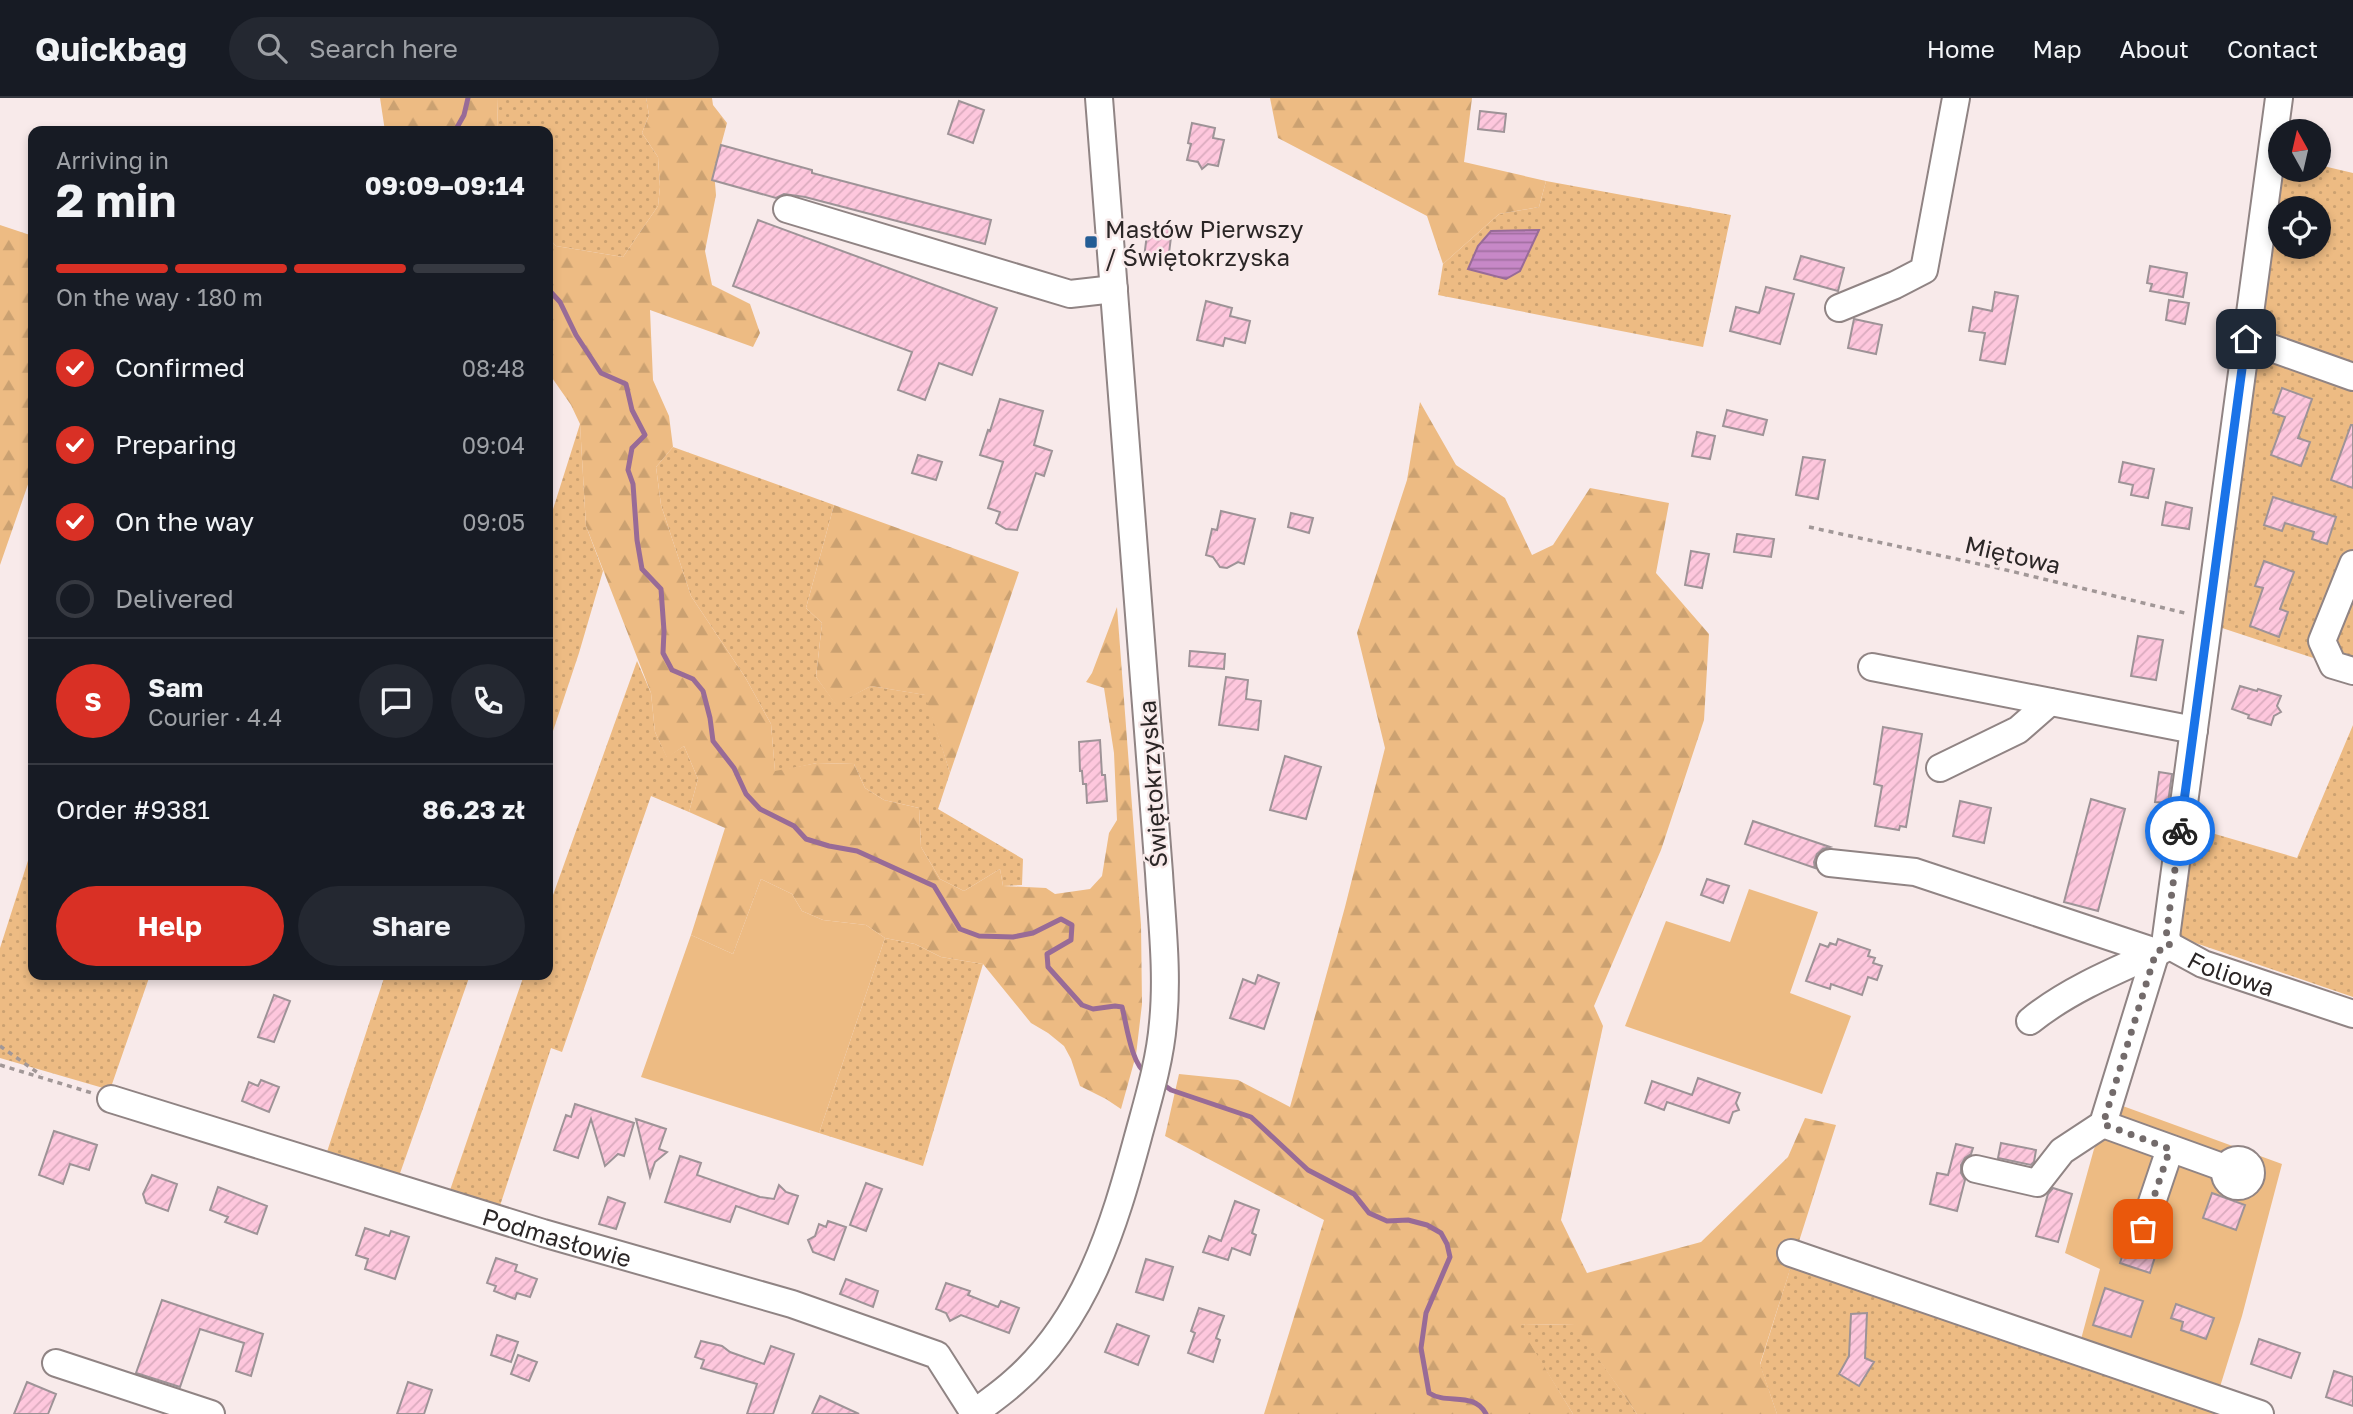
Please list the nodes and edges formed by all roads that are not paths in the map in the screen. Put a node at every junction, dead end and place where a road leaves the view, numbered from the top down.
1 (1099, 98) edge
2 (1956, 98) edge
3 (2278, 98) edge
4 (787, 209) dead end
5 (1114, 289) junction
6 (1839, 308) dead end
7 (2246, 339) junction
8 (2353, 377) edge
9 (2353, 564) edge
10 (1872, 667) dead end
11 (2353, 671) edge
12 (2050, 702) junction
13 (2193, 730) junction
14 (1940, 768) dead end
15 (1830, 863) dead end
16 (2163, 949) junction
17 (2353, 1014) edge
18 (2030, 1021) dead end
19 (111, 1099) road end
20 (2103, 1124) junction
21 (2170, 1149) junction
22 (2225, 1168) dead end
23 (1976, 1169) dead end
24 (2143, 1229) dead end
25 (1791, 1253) dead end
26 (57, 1363) dead end
27 (973, 1413) edge
28 (211, 1414) edge
29 (2260, 1414) edge

1 - 5 street, Świętokrzyska
2 - 6 street
3 - 7 street, Foliowa
4 - 5 street
5 - 27 street, Świętokrzyska
7 - 8 street
7 - 13 street, Foliowa
9 - 11 street
10 - 12 street
12 - 13 street
12 - 14 street
13 - 16 street, Foliowa
15 - 16 street
16 - 17 street, Foliowa
16 - 18 street
16 - 20 street
19 - 27 street, Podmasłowie
20 - 21 street
20 - 23 street
21 - 22 street
21 - 24 street
25 - 29 street
26 - 28 street

